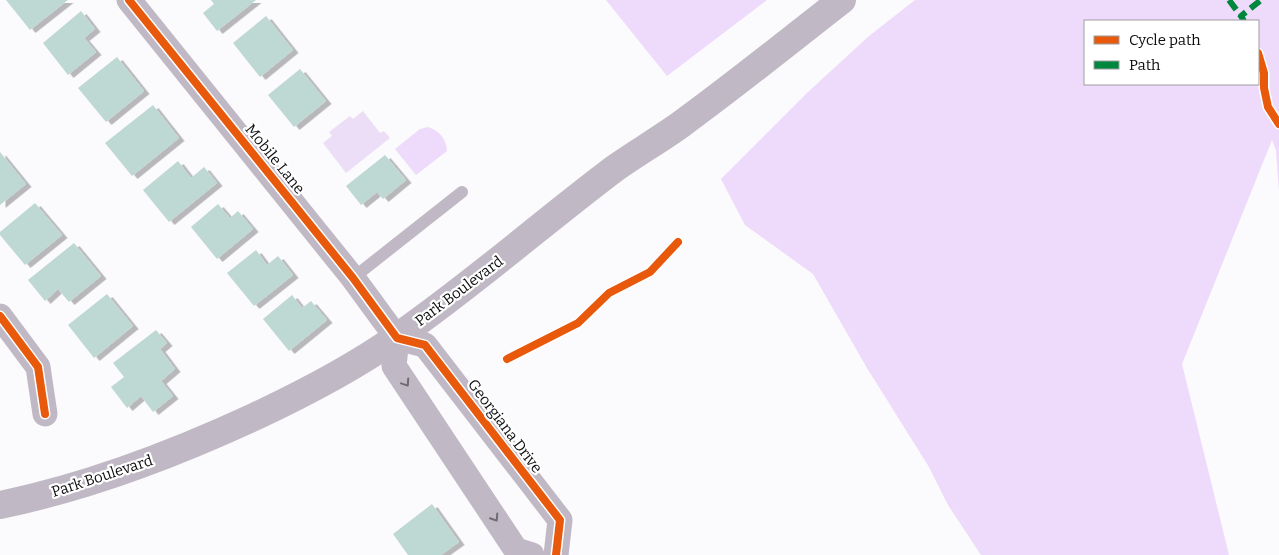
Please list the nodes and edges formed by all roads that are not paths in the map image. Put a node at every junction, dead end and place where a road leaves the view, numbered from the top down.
1 (129, 0) edge
2 (842, 0) edge
3 (462, 192) dead end
4 (353, 278) junction
5 (0, 316) edge
6 (397, 338) junction
7 (45, 414) dead end
8 (0, 505) edge
9 (532, 555) edge
10 (556, 555) edge

1 - 4 street, Mobile Lane
2 - 6 main road, Park Boulevard
3 - 4 lane
4 - 6 street, Mobile Lane
5 - 7 street
6 - 8 main road, Park Boulevard
6 -> 9 street
6 - 10 street, Georgiana Drive

